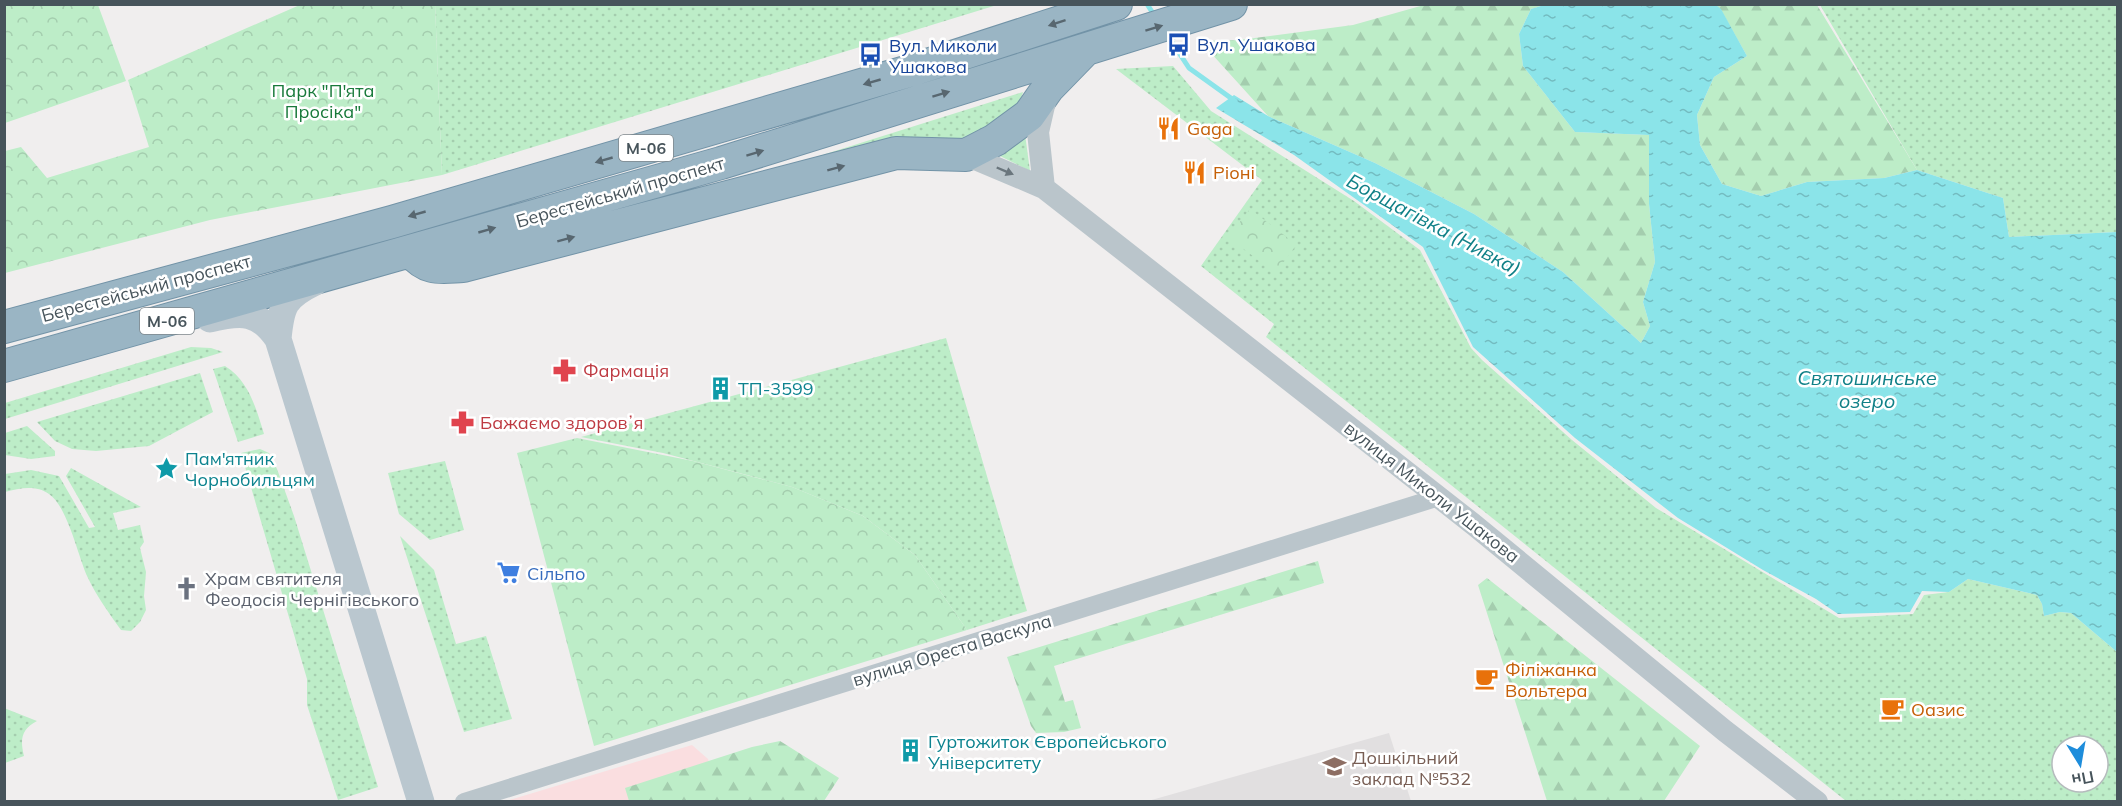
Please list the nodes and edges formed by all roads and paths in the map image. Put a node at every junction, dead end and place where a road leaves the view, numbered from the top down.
1 (1231, 4) edge
2 (1115, 5) edge
3 (1086, 48) junction
4 (1048, 88) junction
5 (966, 155) junction
6 (1044, 188) junction
7 (412, 252) junction
8 (330, 275) junction
9 (4, 327) edge
10 (278, 339) junction
11 (4, 366) edge
12 (4, 374) edge
13 (1439, 497) junction
14 (421, 801) edge
15 (464, 801) edge
16 (1817, 801) edge

3 -> 1 highway, Берестейський проспект / М-06
2 -> 9 highway, Берестейський проспект / М-06
3 - 4 highway
7 -> 3 highway, Берестейський проспект / М-06
4 - 5 highway
4 - 6 street
5 -> 6 street, вулиця Миколи Ушакова
7 -> 5 highway
6 - 13 street, вулиця Миколи Ушакова
7 - 8 highway, Берестейський проспект / М-06
8 - 10 main road
8 - 11 highway, Берестейський проспект / М-06
10 - 12 main road
10 - 14 main road
13 - 15 street, вулиця Ореста Васкула
13 - 16 street, вулиця Миколи Ушакова

